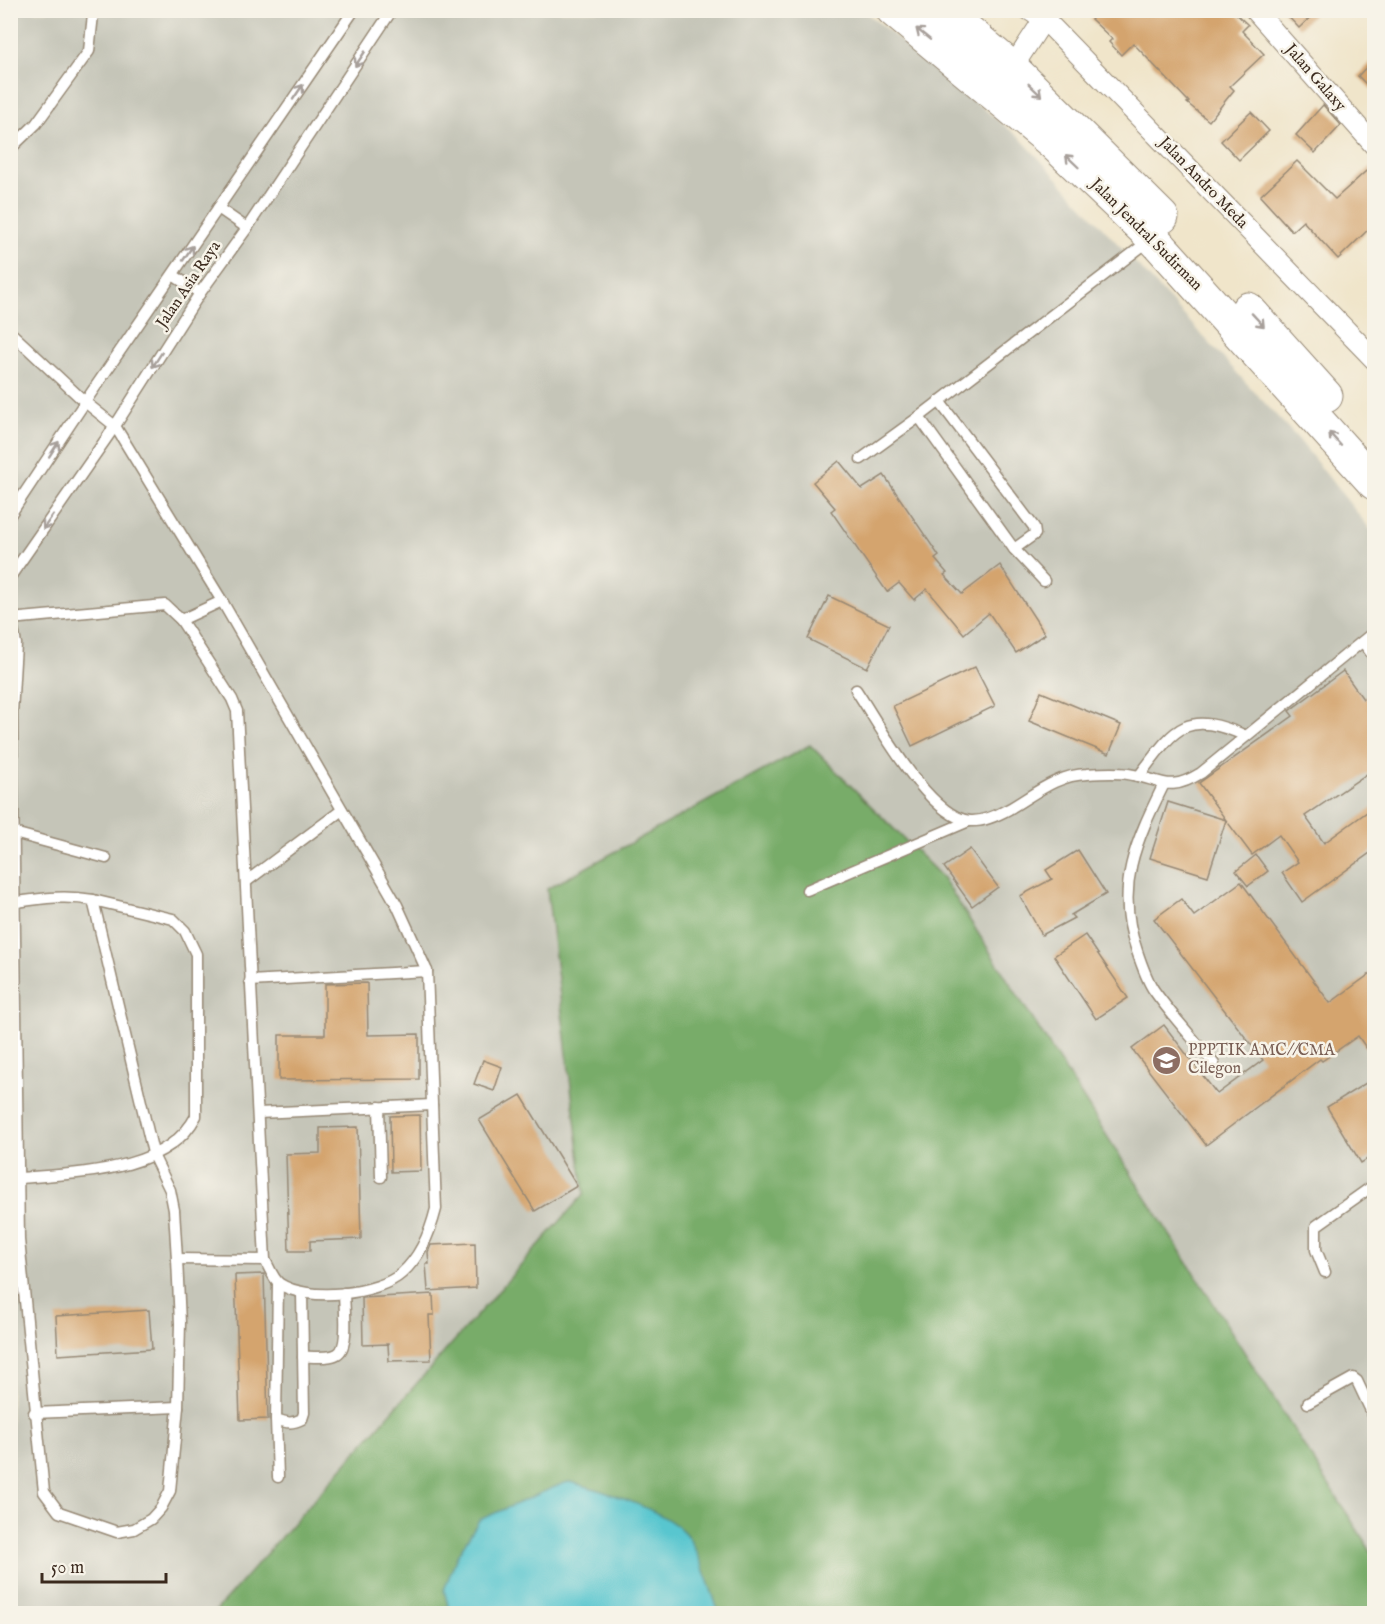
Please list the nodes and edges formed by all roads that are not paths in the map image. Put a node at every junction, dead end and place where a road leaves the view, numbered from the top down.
1 (90, 10) edge
2 (354, 10) edge
3 (392, 10) edge
4 (893, 10) edge
5 (943, 10) edge
6 (1256, 10) edge
7 (1041, 14) edge
8 (1012, 68) junction
9 (1374, 145) edge
10 (10, 149) edge
11 (218, 208) junction
12 (247, 228) junction
13 (1153, 238) junction
14 (173, 275) junction
15 (200, 293) junction
16 (10, 332) edge
17 (1374, 359) edge
18 (939, 401) junction
19 (85, 402) junction
20 (919, 417) junction
21 (115, 426) junction
22 (1374, 451) edge
23 (861, 459) dead end
24 (1374, 483) edge
25 (10, 515) edge
26 (1014, 549) junction
27 (10, 577) edge
28 (1044, 581) dead end
29 (222, 601) junction
30 (11, 619) edge
31 (182, 620) junction
32 (1374, 632) edge
33 (1363, 642) junction
34 (1374, 657) edge
35 (856, 690) dead end
36 (1246, 736) junction
37 (1139, 777) junction
38 (1164, 784) junction
39 (342, 810) junction
40 (969, 820) junction
41 (14, 833) junction
42 (106, 858) dead end
43 (247, 881) junction
44 (807, 890) dead end
45 (93, 900) junction
46 (17, 902) junction
47 (427, 971) junction
48 (250, 981) junction
49 (1214, 1064) dead end
50 (432, 1104) junction
51 (379, 1107) junction
52 (258, 1113) junction
53 (154, 1157) junction
54 (381, 1177) dead end
55 (19, 1178) junction
56 (1374, 1185) edge
57 (177, 1259) junction
58 (265, 1260) junction
59 (1325, 1272) dead end
60 (278, 1283) junction
61 (302, 1293) junction
62 (344, 1293) junction
63 (303, 1357) junction
64 (1308, 1403) dead end
65 (178, 1407) junction
66 (34, 1413) junction
67 (1374, 1417) edge
68 (276, 1419) junction
69 (278, 1478) dead end

1 - 10 lane
11 -> 2 lane, Jalan Asia Raya
3 -> 12 lane, Jalan Asia Raya
13 -> 4 highway, Jalan Jendral Sudirman
5 - 8 highway
6 - 9 street, Jalan Galaxy
7 - 8 street
7 - 17 street, Jalan Andro Meda
8 -> 22 highway
11 - 12 lane
14 -> 11 lane, Jalan Asia Raya
12 - 15 lane, Jalan Asia Raya
13 - 18 lane
24 -> 13 highway, Jalan Jendral Sudirman
14 - 15 lane
14 - 19 lane, Jalan Asia Raya
15 -> 21 lane, Jalan Asia Raya
16 - 19 lane
18 - 20 lane
18 - 26 lane
19 - 21 lane
25 -> 19 lane, Jalan Asia Raya
20 - 23 lane
20 - 26 lane
21 -> 27 lane, Jalan Asia Raya
21 - 29 lane
26 - 28 lane
29 - 31 lane
29 - 39 lane
30 - 31 lane
30 - 41 lane
31 - 43 lane
32 - 33 lane
33 - 34 lane
33 - 36 lane
35 - 40 lane
36 - 37 lane
36 - 38 lane
37 - 38 lane
37 - 40 lane
38 - 49 lane
39 - 43 lane
39 - 47 lane
40 - 44 lane
41 - 42 lane
41 - 46 lane
43 - 48 lane
45 - 46 lane
45 - 53 lane
45 - 53 lane
46 - 55 lane
47 - 48 lane
47 - 50 lane
48 - 52 lane
50 - 51 lane
50 - 62 lane
51 - 52 lane
51 - 54 lane
52 - 58 lane
53 - 55 lane
53 - 57 lane
55 - 66 lane
56 - 59 lane
57 - 58 lane
57 - 65 lane
58 - 60 lane
60 - 61 lane
60 - 68 lane
61 - 62 lane
61 - 63 lane
62 - 63 lane
63 - 68 lane
64 - 67 lane
65 - 66 lane
65 - 66 lane
68 - 69 lane

